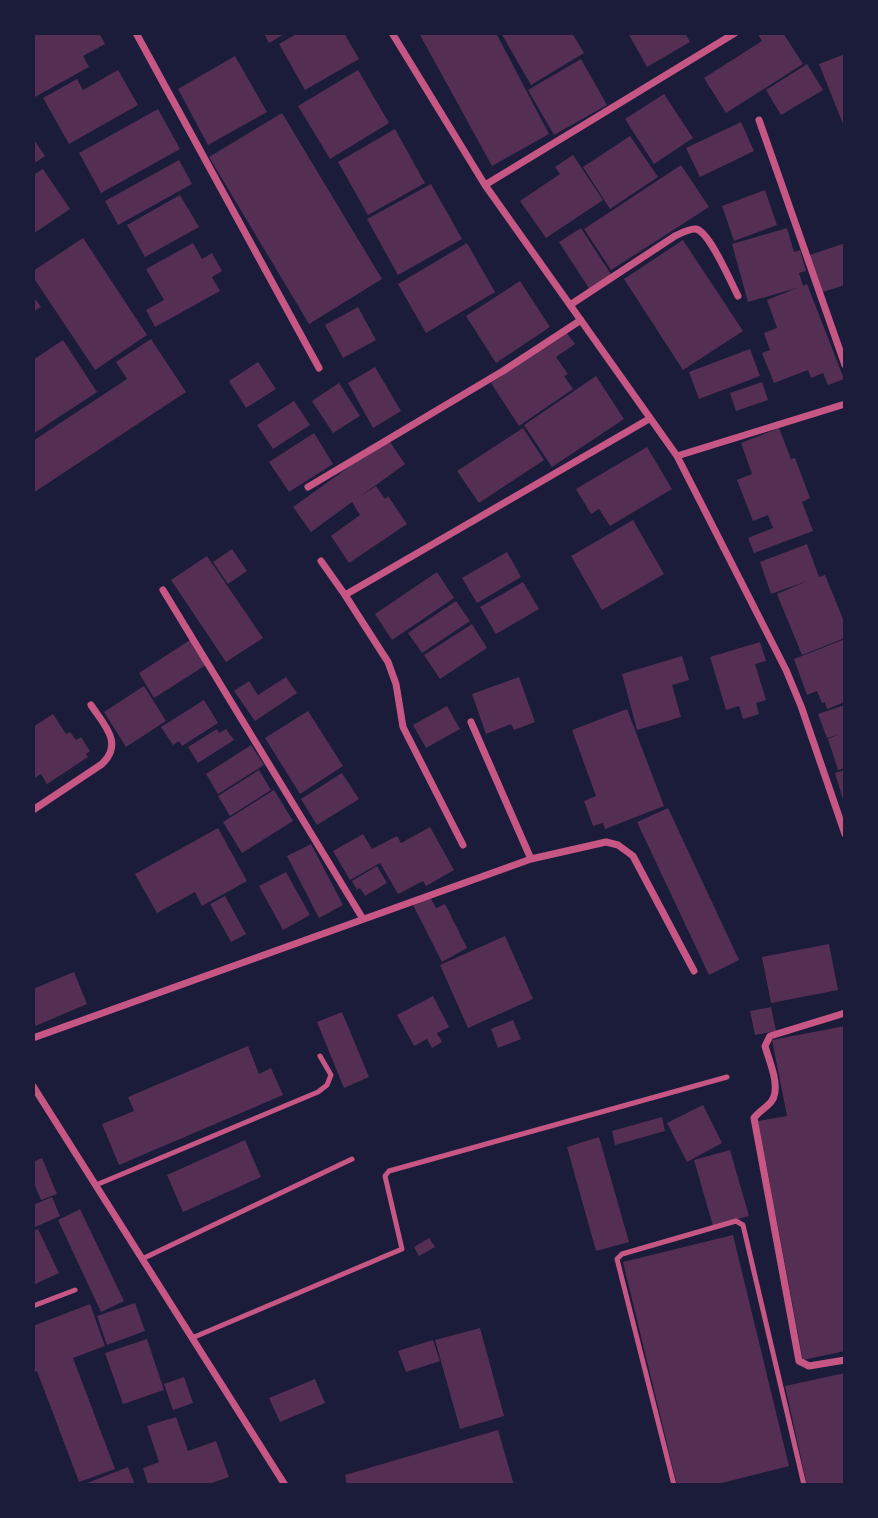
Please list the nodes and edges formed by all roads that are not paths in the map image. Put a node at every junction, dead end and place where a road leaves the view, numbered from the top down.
1 (136, 33) edge
2 (392, 33) edge
3 (735, 33) edge
4 (759, 120) dead end
5 (485, 185) junction
6 (738, 296) dead end
7 (570, 305) junction
8 (581, 320) junction
9 (845, 365) edge
10 (319, 368) dead end
11 (845, 404) edge
12 (649, 419) junction
13 (677, 456) junction
14 (308, 487) dead end
15 (321, 561) dead end
16 (163, 590) dead end
17 (345, 594) junction
18 (91, 705) dead end
19 (471, 722) dead end
20 (33, 810) edge
21 (845, 834) edge
22 (463, 845) dead end
23 (531, 859) junction
24 (363, 919) junction
25 (694, 971) dead end
26 (845, 1013) edge
27 (33, 1038) edge
28 (320, 1056) dead end
29 (727, 1077) dead end
30 (33, 1086) edge
31 (352, 1159) dead end
32 (96, 1185) junction
33 (142, 1259) junction
34 (75, 1290) dead end
35 (33, 1307) edge
36 (192, 1338) junction
37 (845, 1360) edge
38 (285, 1485) edge
39 (674, 1485) edge
40 (804, 1485) edge

1 - 10 street
2 - 5 street
3 - 5 street
4 - 9 street
5 - 7 street
6 - 7 street
7 - 8 street
8 - 12 street
8 - 14 street
11 - 13 street
12 - 13 street
12 - 17 street
13 - 21 street
15 - 17 street
16 - 24 street
17 - 22 street
18 - 20 street
19 - 23 street
23 - 24 street
23 - 25 street
24 - 27 street
26 - 37 street
28 - 32 lane
29 - 36 lane
30 - 32 street
31 - 33 lane
32 - 33 street
33 - 36 street
34 - 35 lane
36 - 38 street
39 - 40 lane

